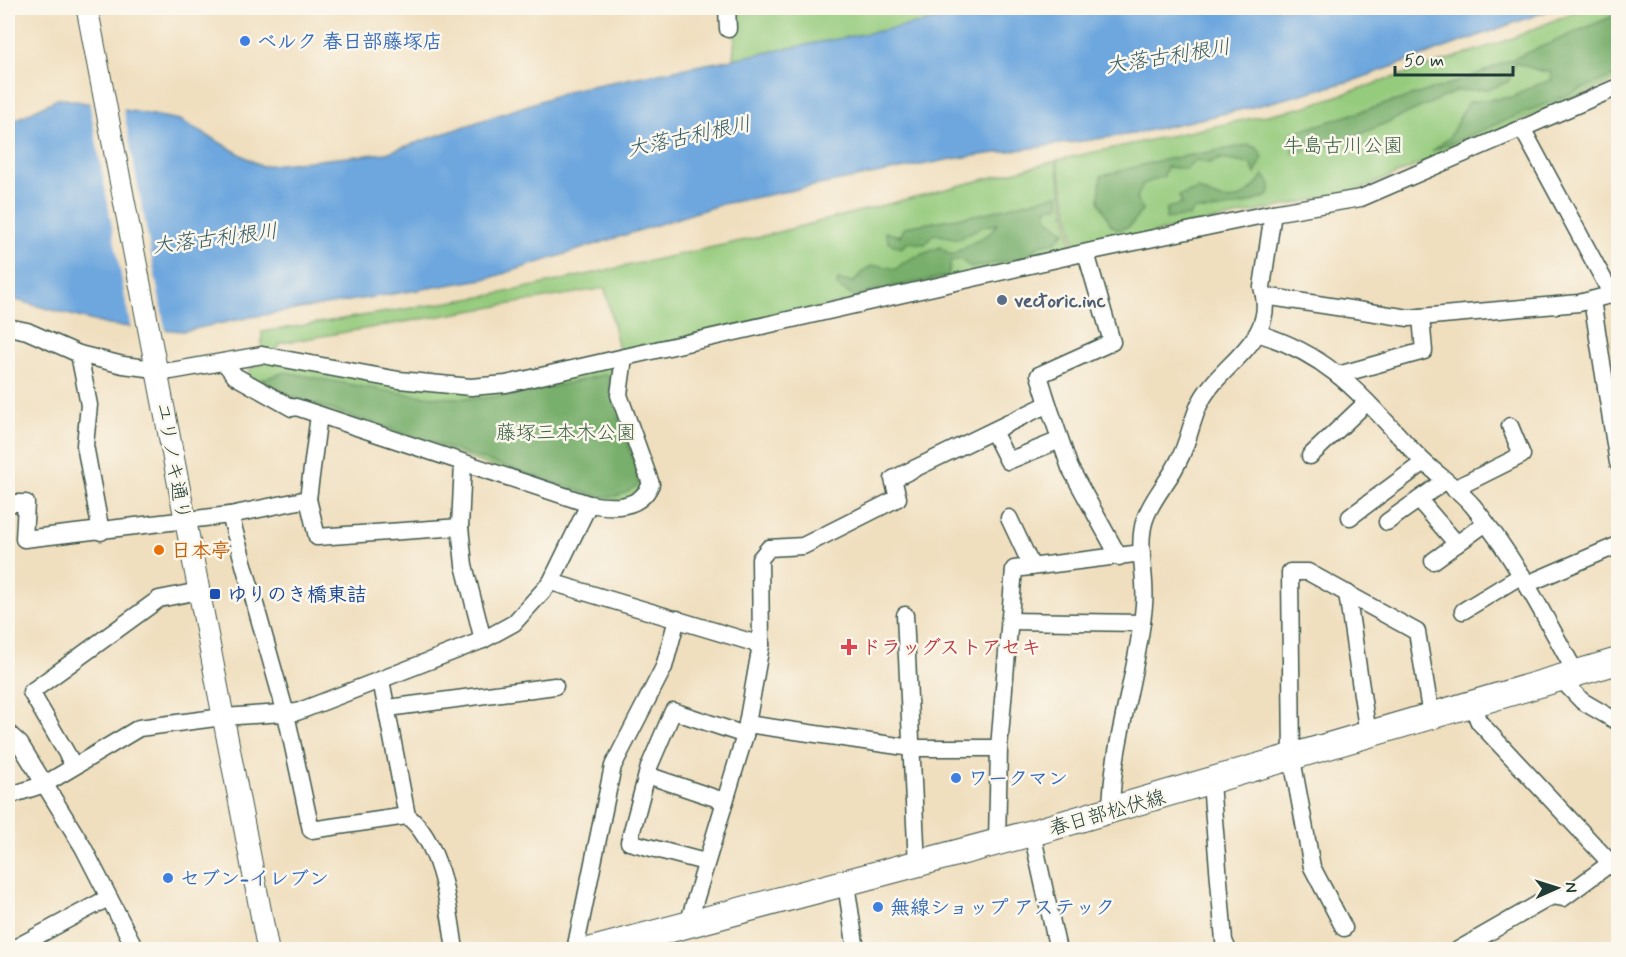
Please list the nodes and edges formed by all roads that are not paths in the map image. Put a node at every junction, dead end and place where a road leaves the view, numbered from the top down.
1 (87, 8) edge
2 (727, 8) edge
3 (728, 29) dead end
4 (1618, 87) edge
5 (1522, 128) junction
6 (1273, 213) junction
7 (1086, 253) junction
8 (1615, 294) edge
9 (1264, 296) junction
10 (1592, 300) junction
11 (1421, 317) junction
12 (8, 327) edge
13 (1260, 334) junction
14 (79, 354) junction
15 (624, 357) junction
16 (224, 362) junction
17 (158, 369) junction
18 (1338, 375) junction
19 (1367, 402) junction
20 (1048, 404) junction
21 (319, 415) junction
22 (1510, 426) dead end
23 (993, 430) junction
24 (1060, 440) junction
25 (1310, 456) dead end
26 (1423, 463) junction
27 (1618, 463) edge
28 (463, 464) junction
29 (1449, 485) junction
30 (308, 499) junction
31 (1419, 500) junction
32 (8, 503) edge
33 (589, 504) junction
34 (230, 515) junction
35 (1350, 517) dead end
36 (1009, 518) dead end
37 (185, 522) junction
38 (1387, 522) dead end
39 (1486, 524) junction
40 (460, 527) junction
41 (101, 532) junction
42 (1457, 544) junction
43 (1618, 545) edge
44 (1142, 553) junction
45 (1119, 557) junction
46 (1433, 561) dead end
47 (1032, 567) junction
48 (1524, 580) junction
49 (551, 582) junction
50 (199, 591) junction
51 (1347, 593) junction
52 (1463, 611) dead end
53 (905, 615) dead end
54 (677, 619) junction
55 (1009, 621) junction
56 (1142, 623) junction
57 (483, 640) junction
58 (761, 645) junction
59 (1618, 661) edge
60 (1567, 675) junction
61 (381, 680) junction
62 (555, 686) dead end
63 (1471, 703) junction
64 (388, 708) junction
65 (286, 714) junction
66 (1431, 716) junction
67 (224, 717) junction
68 (1618, 722) edge
69 (746, 729) junction
70 (8, 733) edge
71 (1368, 735) junction
72 (912, 748) junction
73 (999, 748) junction
74 (1292, 759) junction
75 (74, 766) junction
76 (647, 775) junction
77 (1211, 783) junction
78 (45, 784) junction
79 (8, 796) edge
80 (724, 801) junction
81 (1111, 811) junction
82 (407, 816) junction
83 (1032, 833) junction
84 (997, 843) junction
85 (705, 862) junction
86 (917, 865) junction
87 (1615, 866) edge
88 (846, 884) junction
89 (108, 898) junction
90 (688, 924) junction
91 (1344, 928) dead end
92 (11, 950) edge
93 (136, 950) edge
94 (268, 950) edge
95 (455, 950) edge
96 (574, 950) edge
97 (592, 950) edge
98 (856, 950) edge
99 (1058, 950) edge
100 (1228, 950) edge
101 (1458, 950) edge

1 - 17 street, ユリノキ通り
2 - 3 street
4 - 5 street
5 - 6 street
5 - 8 street
6 - 7 street
6 - 9 street
7 - 15 street
7 - 20 street
8 - 10 street
9 - 11 street
9 - 13 street
10 - 11 street
10 - 27 street
11 - 18 street
12 - 14 street
13 - 18 street
13 - 44 street
14 - 17 street
14 - 41 street
15 - 16 street
15 - 33 street
16 - 17 street
16 - 21 street
17 - 37 street, ユリノキ通り
18 - 19 street
19 - 25 street
19 - 26 street
20 - 23 street
20 - 24 street
21 - 28 street
21 - 30 street
22 - 29 street
23 - 24 street
23 - 58 street
24 - 45 street
26 - 29 street
26 - 35 street
28 - 33 street
28 - 40 street
29 - 31 street
29 - 39 street
30 - 34 street
30 - 40 street
31 - 38 street
31 - 42 street
32 - 41 street
33 - 49 street
34 - 37 street
34 - 65 street
36 - 47 street
37 - 41 street
37 - 50 street, ユリノキ通り
39 - 42 street
39 - 48 street
40 - 57 street
42 - 46 street
43 - 48 street
44 - 45 street
44 - 56 street
45 - 47 street
47 - 55 street
48 - 52 street
48 - 60 street
49 - 54 street
49 - 57 street
50 - 67 street, ユリノキ通り
50 - 75 street
51 - 66 street
51 - 71 street
51 - 74 street
53 - 72 street
54 - 58 street
54 - 96 street
55 - 56 street
55 - 73 street
56 - 81 street
57 - 61 street
58 - 69 street
59 - 60 main road, 春日部松伏線
60 - 63 main road, 春日部松伏線
60 - 68 street
61 - 64 street
61 - 65 street
62 - 64 street
63 - 66 main road, 春日部松伏線
63 - 87 street
64 - 82 street
65 - 67 street
65 - 82 street
66 - 71 main road, 春日部松伏線
67 - 75 street
67 - 94 street, ユリノキ通り
69 - 72 street
69 - 76 street
69 - 80 street
70 - 78 street
71 - 74 main road, 春日部松伏線
72 - 73 street
72 - 86 street
73 - 84 street
74 - 77 main road, 春日部松伏線
74 - 91 street
75 - 78 street
76 - 80 street
76 - 85 street
77 - 81 main road, 春日部松伏線
77 - 100 street
78 - 79 street
78 - 89 street
80 - 85 street
81 - 83 main road, 春日部松伏線
82 - 95 street
83 - 84 main road, 春日部松伏線
83 - 99 street
84 - 86 main road, 春日部松伏線
85 - 90 street
86 - 88 main road, 春日部松伏線
87 - 101 street
88 - 90 main road, 春日部松伏線
88 - 98 street
89 - 92 street
89 - 93 street
90 - 97 main road, 春日部松伏線

